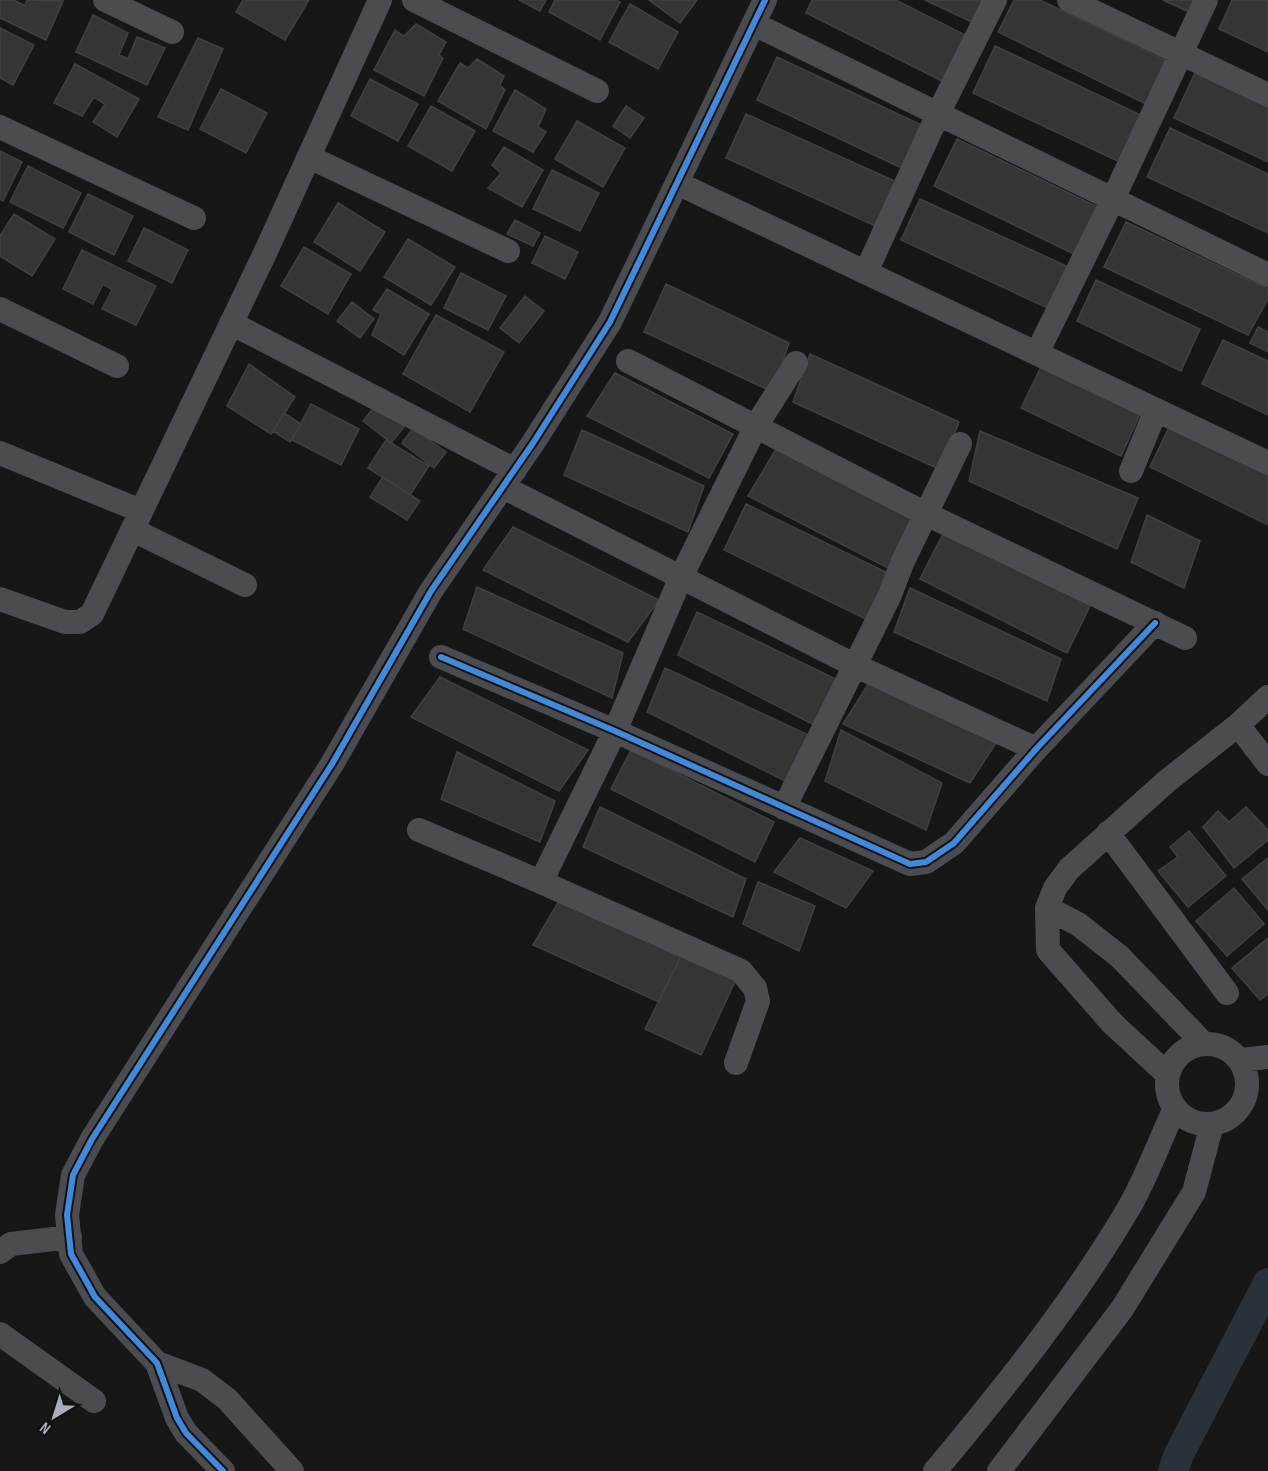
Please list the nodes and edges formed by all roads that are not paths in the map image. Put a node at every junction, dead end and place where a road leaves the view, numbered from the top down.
1 (105, 0) edge
2 (380, 0) edge
3 (414, 0) edge
4 (765, 0) edge
5 (995, 0) edge
6 (1069, 0) edge
7 (1206, 0) edge
8 (754, 24) junction
9 (172, 32) dead end
10 (1182, 54) junction
11 (597, 91) dead end
12 (1268, 95) edge
13 (938, 114) junction
14 (0, 127) edge
15 (309, 157) junction
16 (677, 183) junction
17 (1113, 199) junction
18 (194, 218) dead end
19 (508, 251) dead end
20 (866, 272) junction
21 (1268, 275) edge
22 (0, 309) edge
23 (231, 323) junction
24 (1037, 354) junction
25 (628, 361) dead end
26 (796, 363) dead end
27 (117, 366) dead end
28 (1156, 410) junction
29 (756, 426) junction
30 (960, 444) dead end
31 (0, 453) edge
32 (1268, 463) edge
33 (1131, 471) dead end
34 (509, 478) junction
35 (927, 514) junction
36 (137, 521) junction
37 (681, 577) junction
38 (245, 585) dead end
39 (0, 599) edge
40 (1155, 623) junction
41 (1185, 638) dead end
42 (441, 657) dead end
43 (854, 665) junction
44 (1268, 697) edge
45 (1238, 725) junction
46 (615, 731) junction
47 (1036, 749) junction
48 (1268, 764) edge
49 (784, 808) junction
50 (419, 830) dead end
51 (1108, 833) junction
52 (541, 882) junction
53 (1047, 908) junction
54 (1227, 993) dead end
55 (1203, 1043) junction
56 (1268, 1057) edge
57 (1240, 1060) junction
58 (736, 1063) dead end
59 (1167, 1074) junction
60 (1257, 1098) edge
61 (1175, 1108) junction
62 (1212, 1124) junction
63 (70, 1237) junction
64 (0, 1252) edge
65 (0, 1334) edge
66 (157, 1363) junction
67 (94, 1401) dead end
68 (223, 1471) edge
69 (292, 1471) edge
70 (935, 1471) edge
71 (999, 1471) edge

1 - 9 street
2 - 15 street
3 - 11 street
4 - 8 street
5 - 13 street
6 - 10 street
7 - 10 street
8 - 13 street
8 - 16 street
10 - 12 street
10 - 17 street
13 - 17 street
13 - 20 street
14 - 18 street
15 - 19 street
15 - 23 street
16 - 20 street
16 - 34 street
17 - 21 street
17 - 24 street
20 - 24 street
22 - 27 street
23 - 34 street
23 - 36 street
24 - 28 street
25 - 29 street
26 - 29 street
28 - 32 street
28 - 33 street
29 - 35 street
29 - 37 street
30 - 35 street
31 - 36 street
34 - 37 street
34 - 63 street
35 - 40 street
35 - 43 street
36 - 38 street
36 - 39 street
37 - 43 street
37 - 46 street
40 - 41 street
40 - 47 street
42 - 46 street
43 - 47 street
43 - 49 street
44 - 45 street
45 - 48 street
45 - 51 street
46 - 49 street
46 - 52 street
47 - 49 street
50 - 52 street
51 - 53 street
51 - 54 street
52 - 58 street
53 - 55 street
53 - 59 street
55 - 57 street
55 - 59 street
56 - 57 street
57 - 60 street
59 - 61 street
60 - 62 street
61 - 62 street
61 - 70 street
62 - 71 street
63 - 64 street
63 - 66 street
65 - 67 street
66 - 68 street
66 - 69 street

